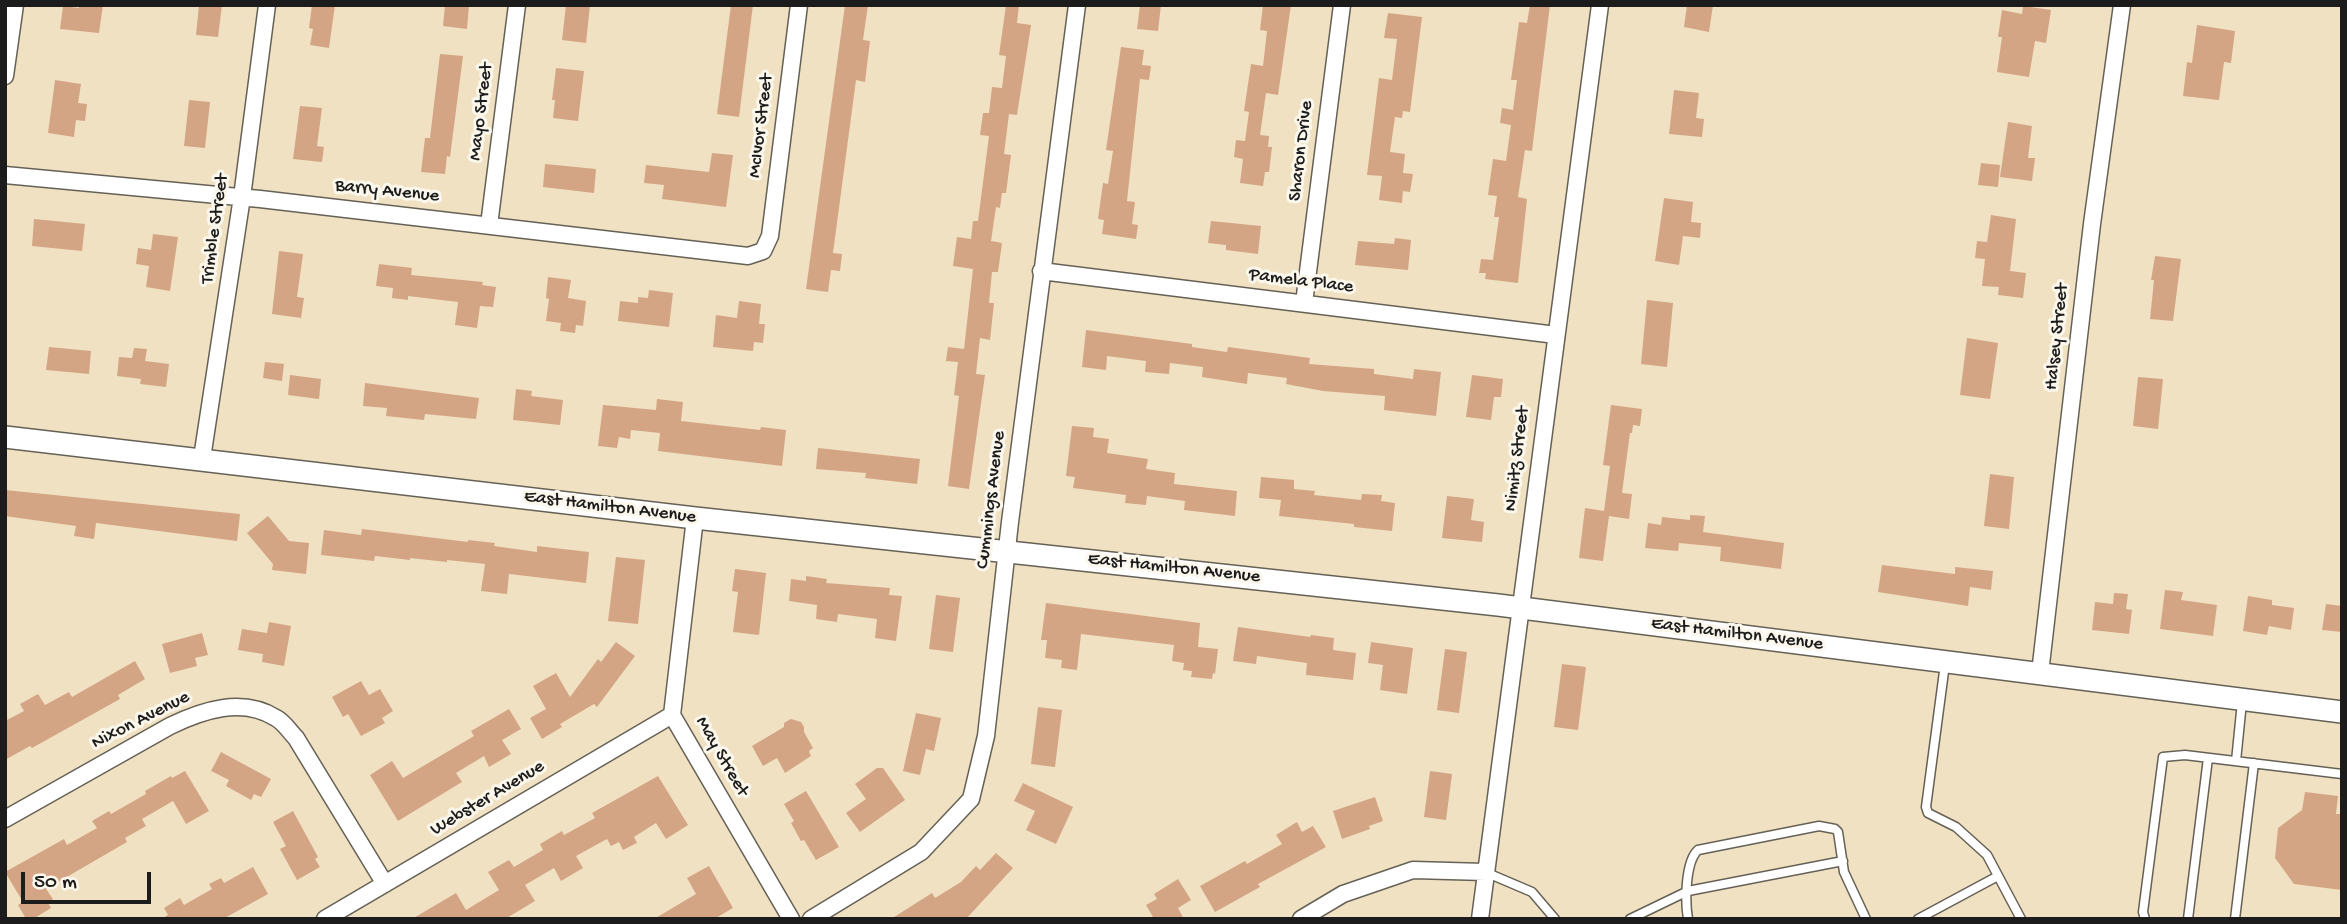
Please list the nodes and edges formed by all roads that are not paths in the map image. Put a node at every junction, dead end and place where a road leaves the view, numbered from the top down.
1 (15, 5) edge
2 (267, 5) edge
3 (517, 5) edge
4 (799, 5) edge
5 (1077, 5) edge
6 (1342, 5) edge
7 (1600, 5) edge
8 (2122, 5) edge
9 (5, 76) edge
10 (5, 174) edge
11 (243, 197) junction
12 (489, 225) junction
13 (763, 251) joint
14 (1041, 271) junction
15 (1304, 303) junction
16 (1556, 335) junction
17 (5, 437) edge
18 (202, 458) junction
19 (695, 518) junction
20 (1006, 551) junction
21 (1520, 608) junction
22 (1945, 662) junction
23 (2040, 673) junction
24 (2243, 699) junction
25 (2342, 712) edge
26 (672, 715) junction
27 (2208, 758) junction
28 (2236, 761) junction
29 (2254, 763) junction
30 (2342, 774) edge
31 (5, 820) edge
32 (1843, 861) junction
33 (1485, 872) junction
34 (1998, 876) junction
35 (385, 884) junction
36 (1688, 891) junction
37 (325, 919) edge
38 (791, 919) edge
39 (811, 919) edge
40 (1301, 919) edge
41 (1480, 919) edge
42 (1555, 919) edge
43 (1630, 919) edge
44 (1688, 919) edge
45 (1866, 919) edge
46 (1918, 919) edge
47 (2021, 919) edge
48 (2145, 919) edge
49 (2188, 919) edge
50 (2235, 919) edge

1 - 9 street
2 - 11 street, Trimble Street
3 - 12 street, Mayo Street
4 - 13 street, McIvor Street
5 - 14 street, Cummings Avenue
6 - 15 street, Sharon Drive
7 - 16 street, Nimitz Street
8 - 23 street, Halsey Street
10 - 11 street, Barry Avenue
11 - 12 street, Barry Avenue
11 - 18 street, Trimble Street
12 - 13 street, Barry Avenue
14 - 15 street, Pamela Place
14 - 20 street, Cummings Avenue
15 - 16 street, Pamela Place
16 - 21 street, Nimitz Street
17 - 18 street, East Hamilton Avenue
18 - 19 street, East Hamilton Avenue
19 - 20 street, East Hamilton Avenue
19 - 26 street, May Street
20 - 21 street, East Hamilton Avenue
20 - 39 street, Cummings Avenue
21 - 22 street, East Hamilton Avenue
21 - 33 street, Nimitz Street
22 - 23 street, East Hamilton Avenue
22 - 34 lane
23 - 24 street, East Hamilton Avenue
24 - 25 street, East Hamilton Avenue
24 - 28 lane
26 - 35 street, Webster Avenue
26 - 38 street, May Street
27 - 28 lane
27 - 48 lane
27 - 49 lane
28 - 29 lane
29 - 30 lane
29 - 50 lane
31 - 35 street, Nixon Avenue
32 - 36 lane
32 - 36 lane
32 - 45 lane
33 - 40 street
33 - 41 street, Nimitz Street
33 - 42 lane
34 - 46 lane
34 - 47 lane
35 - 37 street, Webster Avenue
36 - 43 lane
36 - 44 lane

